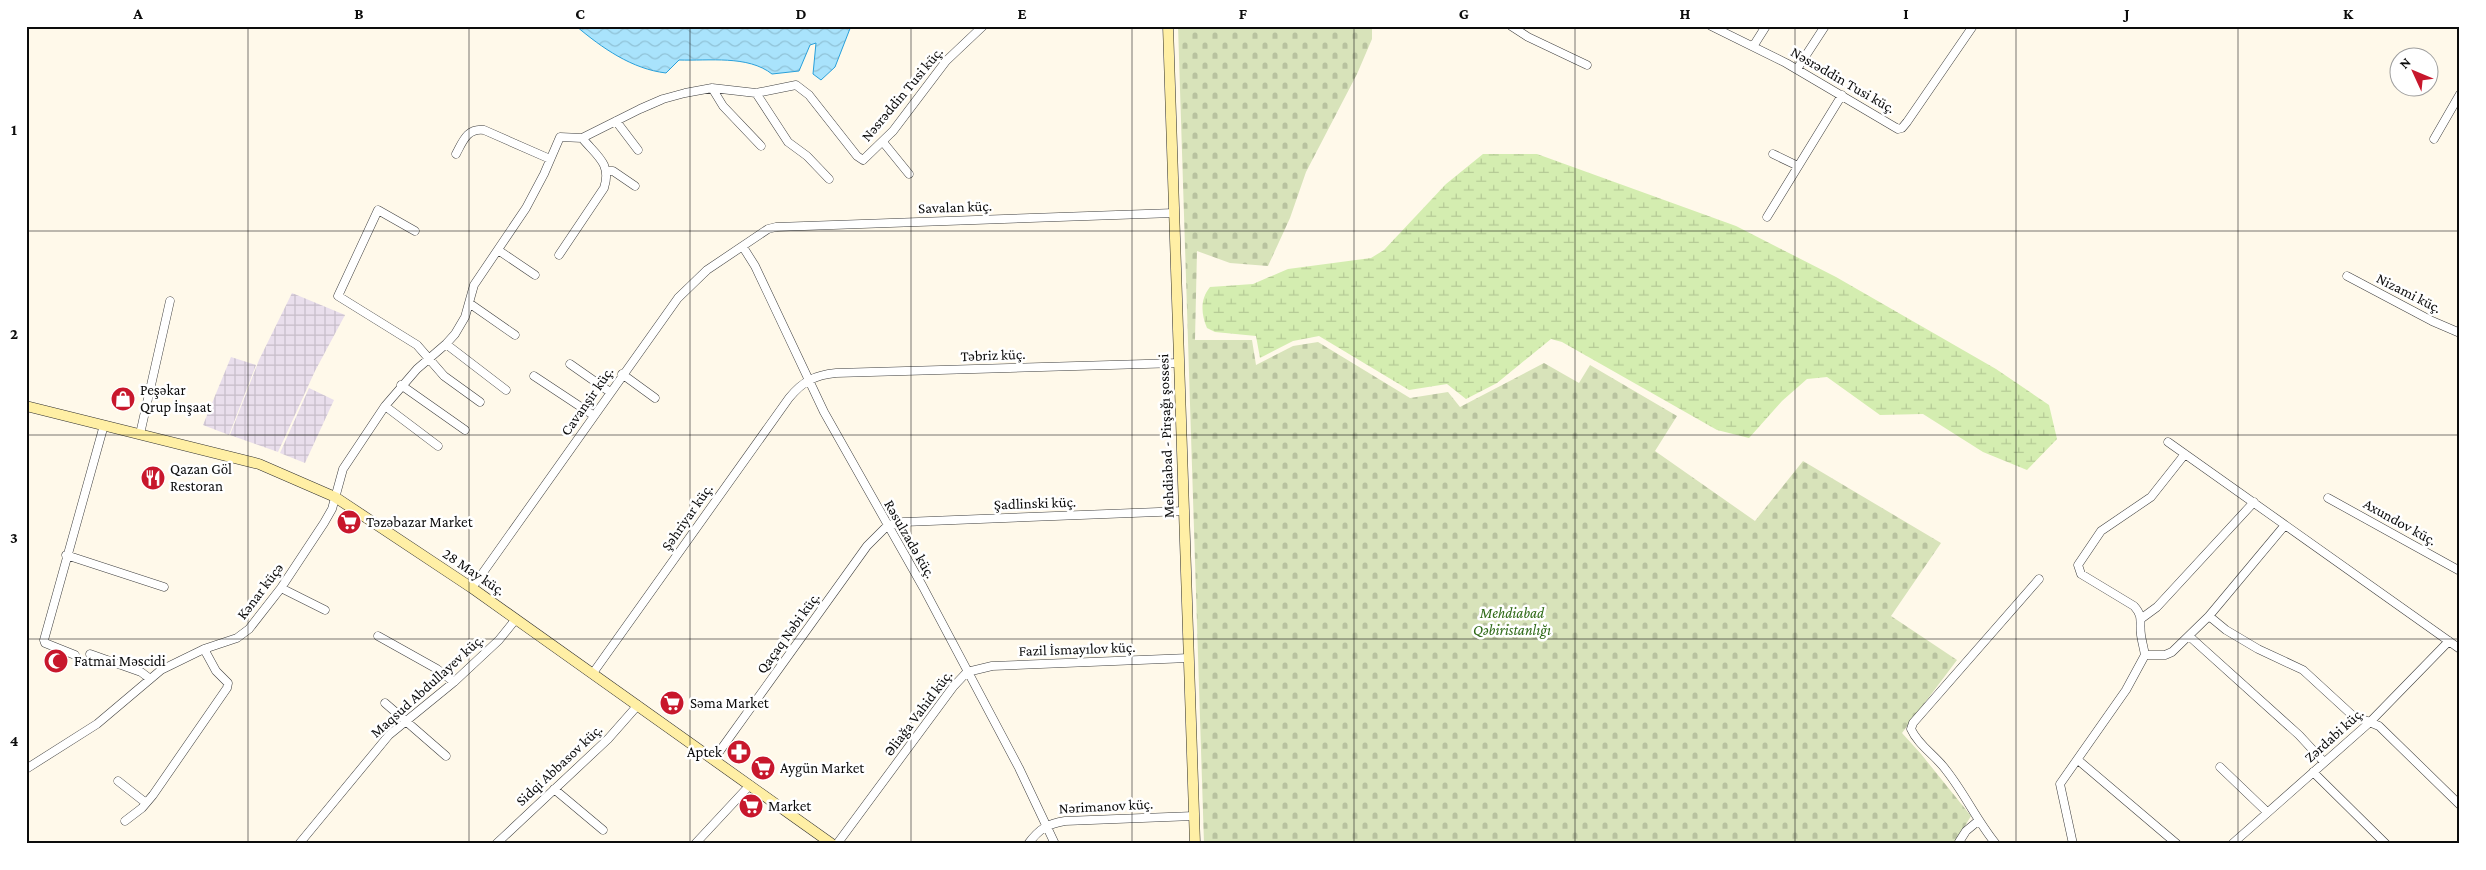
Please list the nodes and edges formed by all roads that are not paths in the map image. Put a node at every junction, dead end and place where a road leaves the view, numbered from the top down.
1 (983, 26) edge
2 (1168, 26) edge
3 (1511, 26) edge
4 (1766, 26) edge
5 (1825, 26) edge
6 (1973, 26) edge
7 (1716, 27) edge
8 (1754, 45) junction
9 (1587, 65) dead end
10 (1797, 68) junction
11 (712, 88) junction
12 (756, 93) junction
13 (2460, 94) edge
14 (1842, 95) junction
15 (616, 121) junction
16 (582, 138) junction
17 (2434, 139) dead end
18 (883, 142) junction
19 (761, 146) dead end
20 (638, 150) dead end
21 (456, 154) dead end
22 (1773, 154) dead end
23 (550, 159) junction
24 (1798, 166) junction
25 (607, 171) junction
26 (909, 174) dead end
27 (829, 179) dead end
28 (635, 186) dead end
29 (1174, 213) junction
30 (1767, 217) dead end
31 (415, 231) dead end
32 (743, 247) junction
33 (498, 250) junction
34 (559, 255) dead end
35 (535, 275) dead end
36 (2347, 276) dead end
37 (170, 301) dead end
38 (469, 303) junction
39 (2460, 333) edge
40 (515, 335) dead end
41 (446, 344) junction
42 (429, 358) junction
43 (1179, 363) junction
44 (570, 364) dead end
45 (622, 374) junction
46 (534, 376) dead end
47 (808, 379) junction
48 (401, 385) junction
49 (506, 390) dead end
50 (610, 392) junction
51 (655, 398) dead end
52 (480, 402) dead end
53 (26, 406) edge
54 (385, 406) junction
55 (593, 416) junction
56 (104, 425) junction
57 (465, 430) dead end
58 (140, 434) junction
59 (2168, 442) dead end
60 (438, 446) dead end
61 (2185, 454) junction
62 (335, 497) junction
63 (2328, 498) dead end
64 (2254, 502) junction
65 (1184, 511) junction
66 (2285, 525) junction
67 (887, 526) junction
68 (66, 555) junction
69 (2460, 571) edge
70 (2039, 579) dead end
71 (164, 587) dead end
72 (281, 588) junction
73 (472, 588) junction
74 (325, 610) dead end
75 (2209, 616) junction
76 (2142, 618) junction
77 (516, 619) junction
78 (378, 636) dead end
79 (2189, 636) junction
80 (2450, 641) junction
81 (204, 649) junction
82 (2460, 649) edge
83 (90, 654) dead end
84 (75, 655) dead end
85 (2145, 656) junction
86 (1189, 658) junction
87 (967, 672) junction
88 (593, 674) junction
89 (149, 678) junction
90 (454, 682) junction
91 (386, 703) dead end
92 (638, 705) junction
93 (407, 721) junction
94 (2369, 723) junction
95 (446, 756) dead end
96 (714, 759) junction
97 (2078, 760) junction
98 (2324, 762) junction
99 (2220, 767) dead end
100 (26, 769) edge
101 (2313, 772) junction
102 (118, 781) dead end
103 (750, 785) junction
104 (554, 789) junction
105 (146, 803) junction
106 (2460, 805) edge
107 (2268, 812) junction
108 (1194, 816) junction
109 (125, 821) dead end
110 (1978, 821) junction
111 (1047, 824) junction
112 (603, 830) dead end
113 (1959, 842) dead end
114 (299, 844) edge
115 (496, 844) edge
116 (695, 844) edge
117 (832, 844) edge
118 (837, 844) edge
119 (1028, 844) edge
120 (1056, 844) edge
121 (1195, 844) edge
122 (1996, 844) edge
123 (2073, 844) edge
124 (2177, 844) edge
125 (2232, 844) edge
126 (2386, 844) edge

1 - 18 street, Nəsrəddin Tusi küç.
2 - 29 street, Mehdiabad - Pirşağı şossesi
3 - 9 street
4 - 8 street
5 - 10 street
6 - 14 street, Nəsrəddin Tusi küç.
7 - 8 street, Nəsrəddin Tusi küç.
8 - 10 street, Nəsrəddin Tusi küç.
10 - 14 street, Nəsrəddin Tusi küç.
11 - 12 street, Nəsrəddin Tusi küç.
11 - 15 street, Nəsrəddin Tusi küç.
11 - 19 street
12 - 18 street, Nəsrəddin Tusi küç.
12 - 27 street
13 - 17 street
14 - 24 street
15 - 16 street, Nəsrəddin Tusi küç.
15 - 20 street
16 - 23 street, Kənar küçə
16 - 25 street
18 - 26 street
21 - 23 street
22 - 24 street
23 - 33 street, Kənar küçə
24 - 30 street
25 - 28 street
25 - 34 street
29 - 32 street, Savalan küç.
29 - 43 street, Mehdiabad - Pirşağı şossesi
31 - 42 street
32 - 45 street, Cavanşir küç.
32 - 47 street, Rəsulzadə küç.
33 - 35 street
33 - 38 street, Kənar küçə
36 - 39 street, Nizami küç.
37 - 58 street
38 - 40 street
38 - 41 street, Kənar küçə
41 - 42 street, Kənar küçə
41 - 49 street
42 - 48 street, Kənar küçə
42 - 52 street
43 - 47 street, Təbriz küç.
43 - 65 street, Mehdiabad - Pirşağı şossesi
44 - 50 street
45 - 50 street, Cavanşir küç.
45 - 51 street
46 - 55 street
47 - 67 street, Rəsulzadə küç.
47 - 88 street, Şəhriyar küç.
48 - 54 street, Kənar küçə
48 - 57 street
50 - 55 street, Cavanşir küç.
53 - 56 street, 28 May küç.
54 - 60 street
54 - 62 street, Kənar küçə
55 - 73 street, Cavanşir küç.
56 - 58 street, 28 May küç.
56 - 68 street
58 - 62 street, 28 May küç.
59 - 61 street
61 - 64 street
61 - 76 street
62 - 72 street, Kənar küçə
62 - 73 street, 28 May küç.
63 - 69 street, Axundov küç.
64 - 66 street
64 - 76 street
65 - 67 street, Şadlinski küç.
65 - 86 street, Mehdiabad - Pirşağı şossesi
66 - 75 street
66 - 80 street
67 - 87 street, Rəsulzadə küç.
67 - 96 street, Qaçaq Nəbi küç.
68 - 71 street
68 - 84 street
70 - 110 street
72 - 74 street
72 - 81 street, Kənar küçə
73 - 77 street, 28 May küç.
75 - 79 street
75 - 94 street
76 - 85 street
77 - 88 street, 28 May küç.
77 - 90 street, Maqsud Abdullayev küç.
78 - 90 street
79 - 85 street
79 - 98 street
80 - 82 street
80 - 94 street, Zərdabi küç.
81 - 89 street, Kənar küçə
81 - 105 street
83 - 89 street
85 - 97 street
86 - 87 street, Fazil İsmayılov küç.
86 - 108 street, Mehdiabad - Pirşağı şossesi
87 - 111 street, Rəsulzadə küç.
87 - 118 street, Əliağa Vahid küç.
88 - 92 street, 28 May küç.
89 - 100 street, Kənar küçə
90 - 93 street, Maqsud Abdullayev küç.
91 - 93 street
92 - 96 street, 28 May küç.
92 - 104 street, Sidqi Abbasov küç.
93 - 95 street
93 - 114 street, Maqsud Abdullayev küç.
94 - 98 street, Zərdabi küç.
94 - 106 street
96 - 103 street, 28 May küç.
97 - 123 street
97 - 124 street
98 - 101 street, Zərdabi küç.
99 - 107 street
101 - 107 street, Zərdabi küç.
101 - 126 street
102 - 105 street
103 - 116 street
103 - 117 street, 28 May küç.
104 - 112 street
104 - 115 street, Sidqi Abbasov küç.
105 - 109 street
107 - 125 street, Zərdabi küç.
108 - 111 street, Nərimanov küç.
108 - 121 street, Mehdiabad - Pirşağı şossesi
110 - 113 street
110 - 122 street
111 - 119 street, Nərimanov küç.
111 - 120 street, Rəsulzadə küç.

